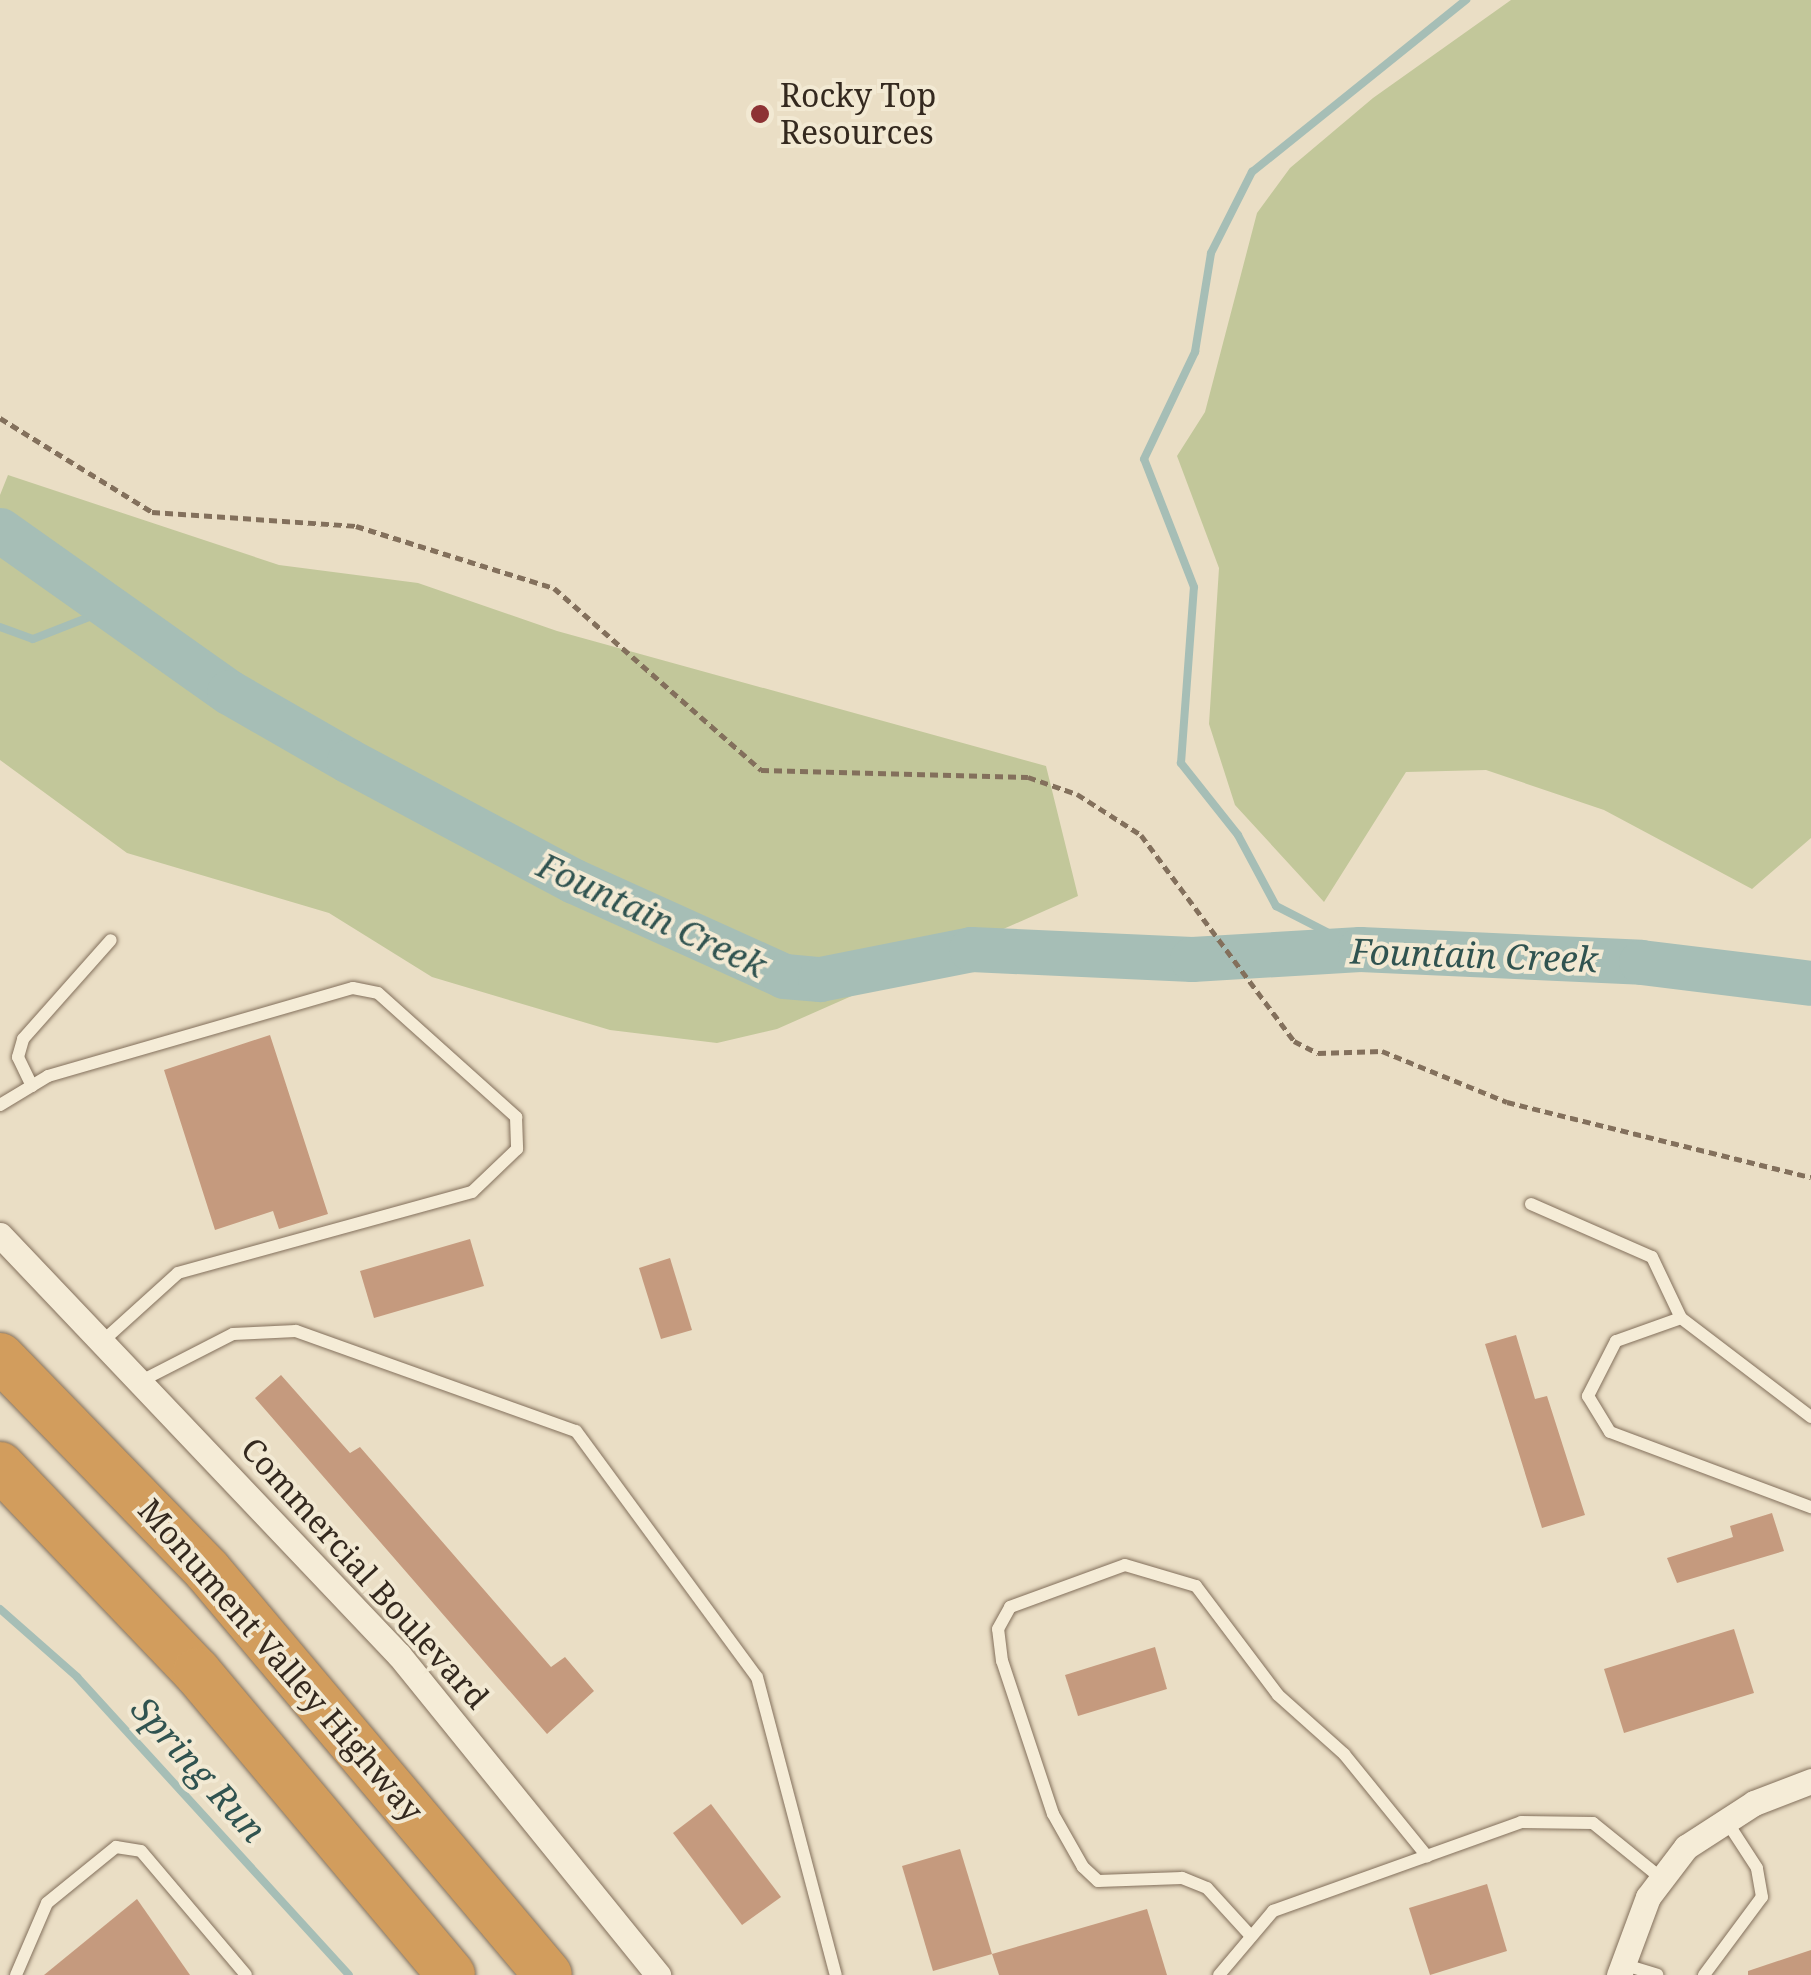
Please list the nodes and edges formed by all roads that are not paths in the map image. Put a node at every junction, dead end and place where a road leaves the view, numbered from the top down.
1 (111, 940) dead end
2 (32, 1086) junction
3 (0, 1105) edge
4 (1530, 1204) dead end
5 (0, 1235) edge
6 (1681, 1318) junction
7 (105, 1339) junction
8 (0, 1357) edge
9 (145, 1380) junction
10 (1811, 1417) edge
11 (0, 1466) edge
12 (1811, 1507) edge
13 (1811, 1780) edge
14 (1725, 1819) junction
15 (1427, 1856) junction
16 (1661, 1878) junction
17 (1249, 1934) junction
18 (1620, 1970) edge
19 (16, 1975) edge
20 (246, 1975) edge
21 (452, 1975) edge
22 (548, 1975) edge
23 (658, 1975) edge
24 (836, 1975) edge
25 (1219, 1975) edge
26 (1658, 1975) edge
27 (1704, 1975) edge

1 - 2 lane
2 - 3 lane
2 - 7 lane
4 - 6 lane
5 - 7 street, Commercial Boulevard
6 - 10 lane
6 - 12 lane
7 - 9 street, Commercial Boulevard
8 - 22 highway, Monument Valley Highway
9 - 23 street, Commercial Boulevard
9 - 24 lane
11 - 21 highway
13 - 14 street
14 - 16 street
14 - 27 lane
15 - 16 lane
15 - 17 lane
15 - 17 lane
16 - 18 street
17 - 25 lane
18 - 26 lane
19 - 20 lane

